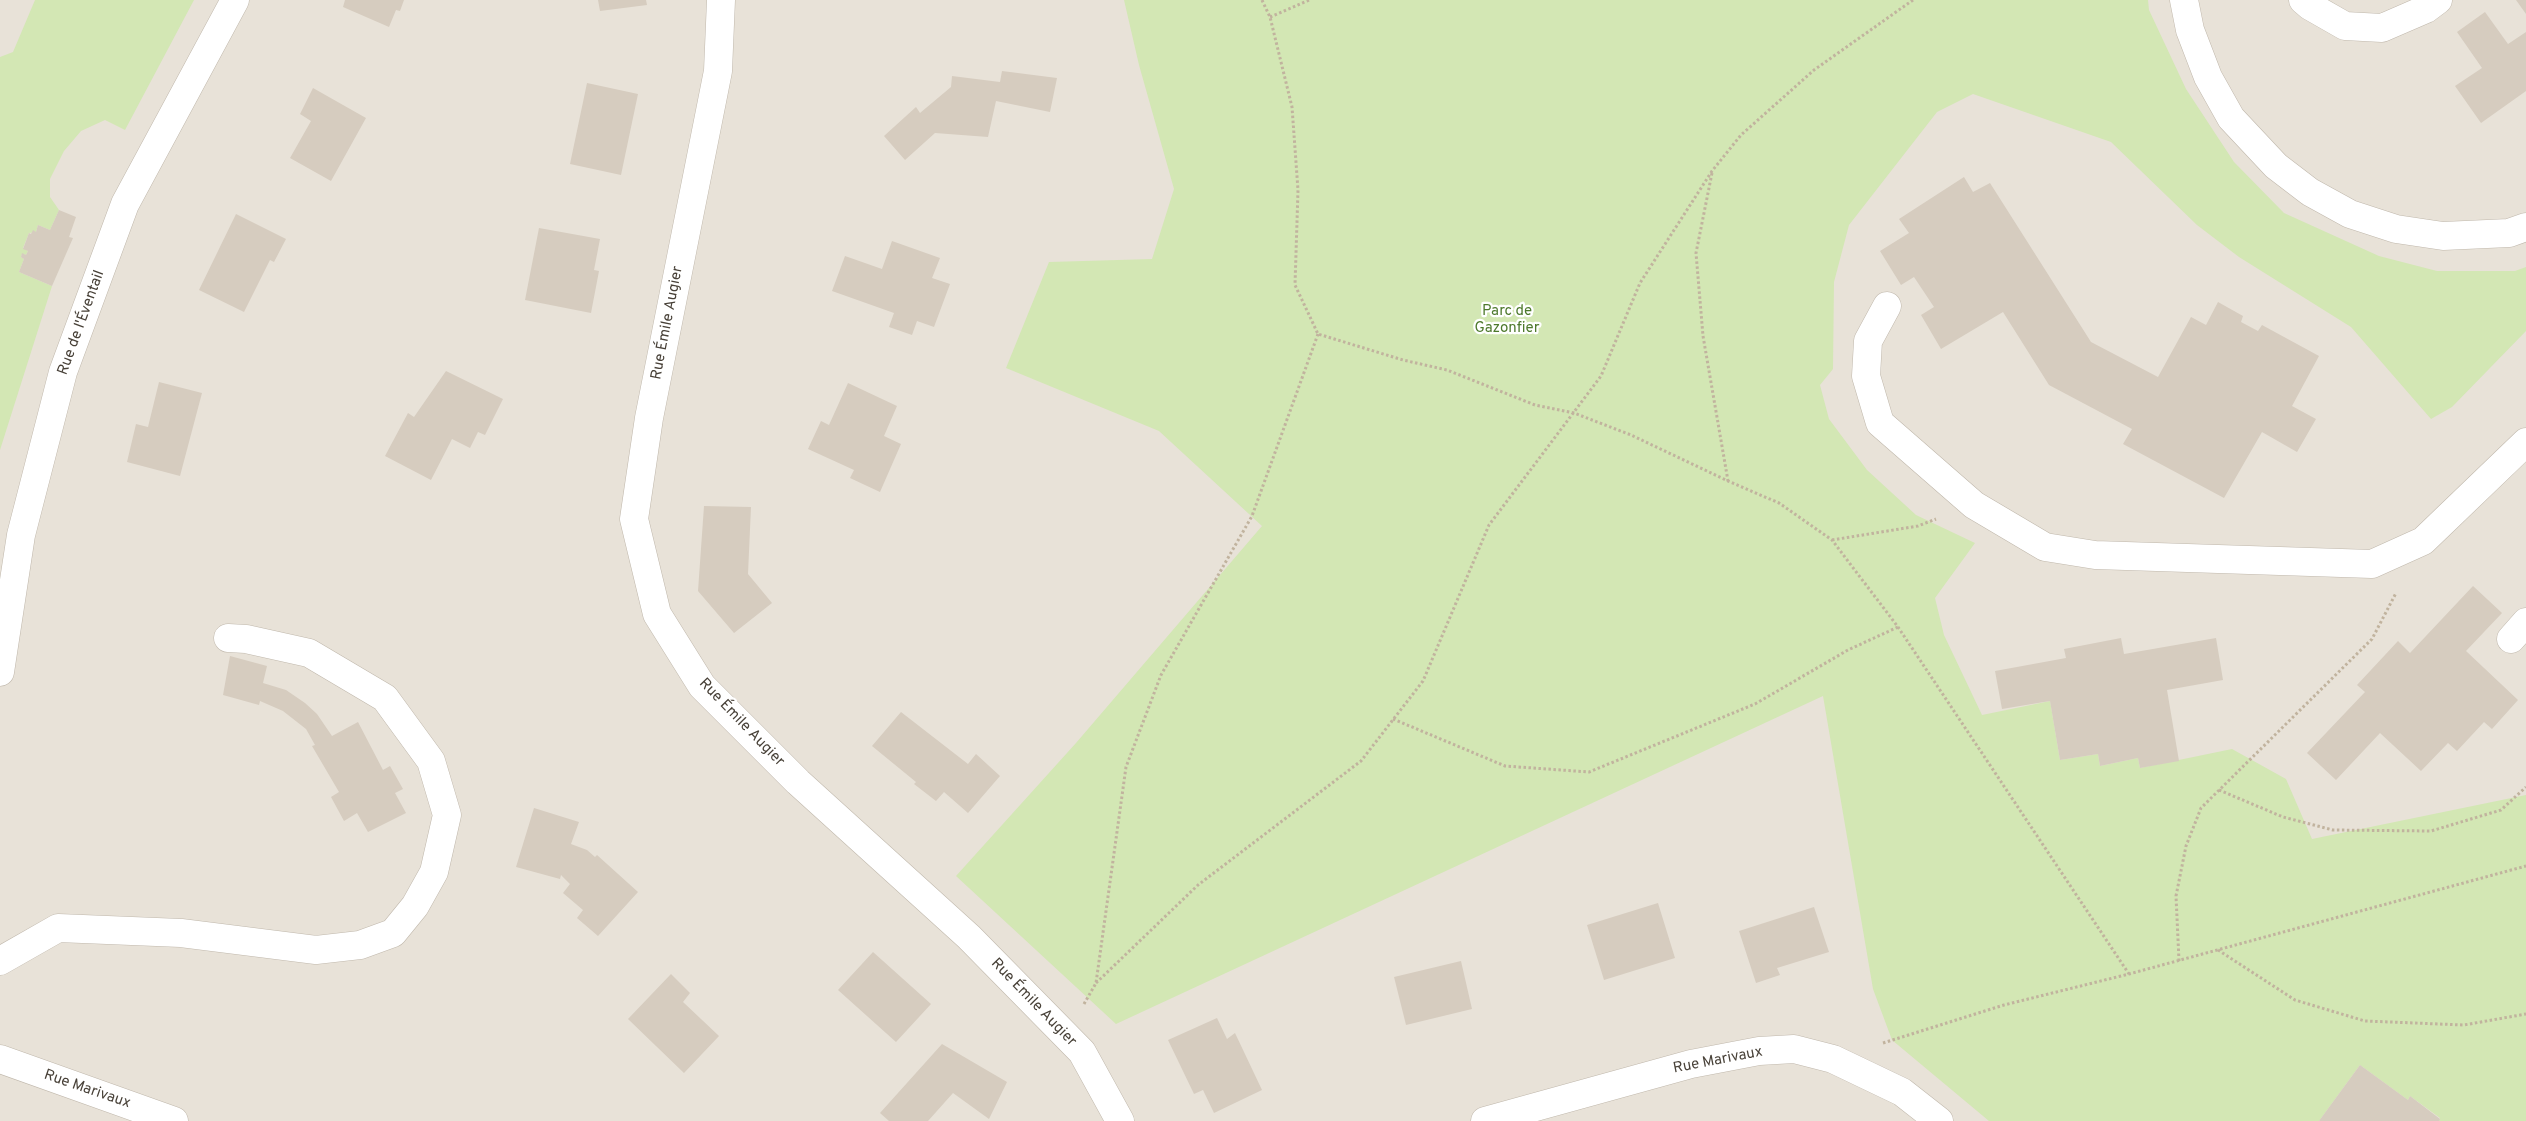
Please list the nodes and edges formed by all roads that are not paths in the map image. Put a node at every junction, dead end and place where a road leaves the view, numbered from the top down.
1 (235, 0) edge
2 (721, 0) edge
3 (2184, 0) edge
4 (2303, 0) edge
5 (2438, 0) edge
6 (2526, 227) edge
7 (1887, 306) dead end
8 (2526, 442) edge
9 (228, 638) dead end
10 (0, 672) edge
11 (0, 961) edge
12 (0, 1059) edge
13 (174, 1121) edge
14 (1120, 1121) edge
15 (1484, 1121) edge
16 (1939, 1121) edge

1 - 10 street, Rue de l'Éventail
2 - 14 street, Rue Émile Augier
3 - 6 street
4 - 5 street
7 - 8 street
9 - 11 street
12 - 13 street, Rue Marivaux
15 - 16 street, Rue Marivaux

